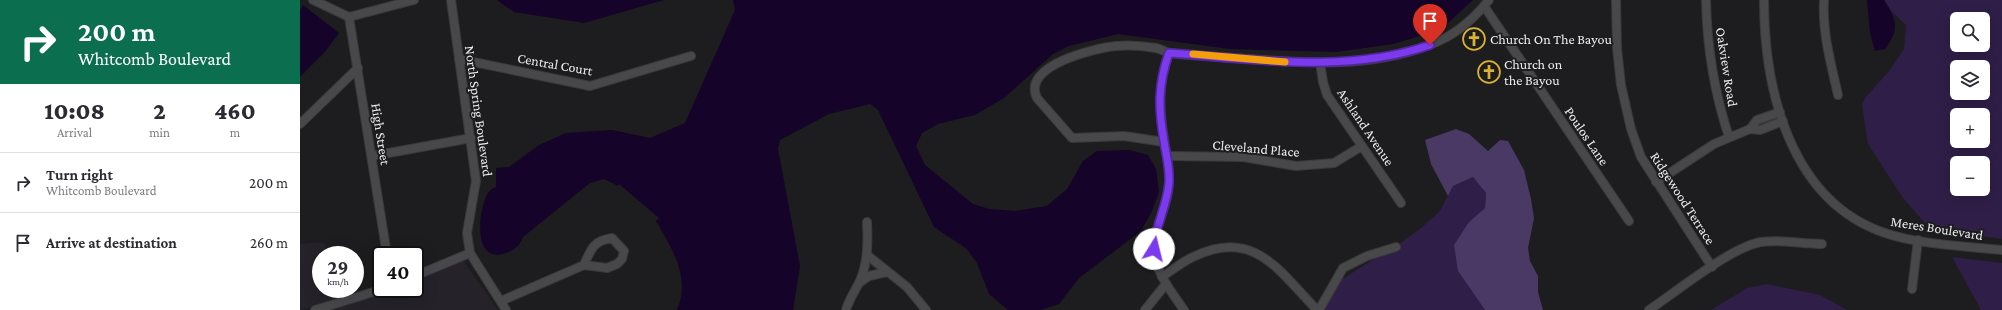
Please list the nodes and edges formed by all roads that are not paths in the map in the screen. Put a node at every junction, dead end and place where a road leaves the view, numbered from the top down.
1 (313, 0) edge
2 (414, 0) edge
3 (451, 0) edge
4 (1616, 0) edge
5 (1706, 0) edge
6 (1764, 0) edge
7 (1824, 0) edge
8 (1486, 3) edge
9 (349, 17) junction
10 (1169, 53) junction
11 (691, 56) dead end
12 (459, 59) junction
13 (1320, 62) junction
14 (358, 68) junction
15 (1838, 95) dead end
16 (1780, 112) junction
17 (1783, 121) junction
18 (300, 124) edge
19 (1750, 129) junction
20 (1729, 137) junction
21 (471, 138) junction
22 (1164, 142) junction
23 (1362, 146) junction
24 (372, 156) junction
25 (1168, 156) junction
26 (1656, 182) junction
27 (1401, 202) dead end
28 (1629, 221) dead end
29 (867, 222) dead end
30 (1918, 240) junction
31 (1822, 244) dead end
32 (386, 246) edge
33 (1396, 247) dead end
34 (2002, 250) edge
35 (470, 253) junction
36 (867, 255) junction
37 (584, 265) junction
38 (1712, 267) junction
39 (424, 272) edge
40 (887, 272) junction
41 (1164, 280) junction
42 (859, 284) junction
43 (1912, 290) dead end
44 (372, 292) edge
45 (501, 301) junction
46 (315, 310) edge
47 (506, 310) edge
48 (846, 310) edge
49 (926, 310) edge
50 (1145, 310) edge
51 (1184, 310) edge
52 (1318, 310) edge
53 (1649, 310) edge

1 - 9 street
2 - 9 street
3 - 12 street, North Spring Boulevard
4 - 26 street, Ridgewood Terrace
5 - 20 street, Oakview Road
6 - 16 street, Meres Boulevard
7 - 15 street
8 - 13 street
8 - 28 street, Poulos Lane
9 - 14 street, High Street
10 - 13 street
10 - 22 street
10 - 22 street
11 - 12 street, Central Court
12 - 21 street, North Spring Boulevard
13 - 23 street, Ashland Avenue
14 - 18 street
14 - 24 street, High Street
16 - 17 street, Meres Boulevard
16 - 19 street
17 - 19 street
17 - 30 street, Meres Boulevard
19 - 20 street
20 - 26 street
21 - 24 street
21 - 35 street, North Spring Boulevard
22 - 25 street
23 - 25 street, Cleveland Place
23 - 27 street, Ashland Avenue
24 - 32 street, High Street
25 - 41 street
26 - 38 street, Ridgewood Terrace
29 - 36 street
30 - 34 street, Meres Boulevard
30 - 43 street
31 - 38 street
33 - 52 street
35 - 39 street
35 - 45 street, North Spring Boulevard
36 - 40 street
36 - 42 street
37 - 37 street
37 - 45 street
38 - 53 street
40 - 42 street
40 - 49 street
41 - 50 street
41 - 51 street
41 - 52 street
42 - 48 street
44 - 46 street
45 - 47 street, North Spring Boulevard

